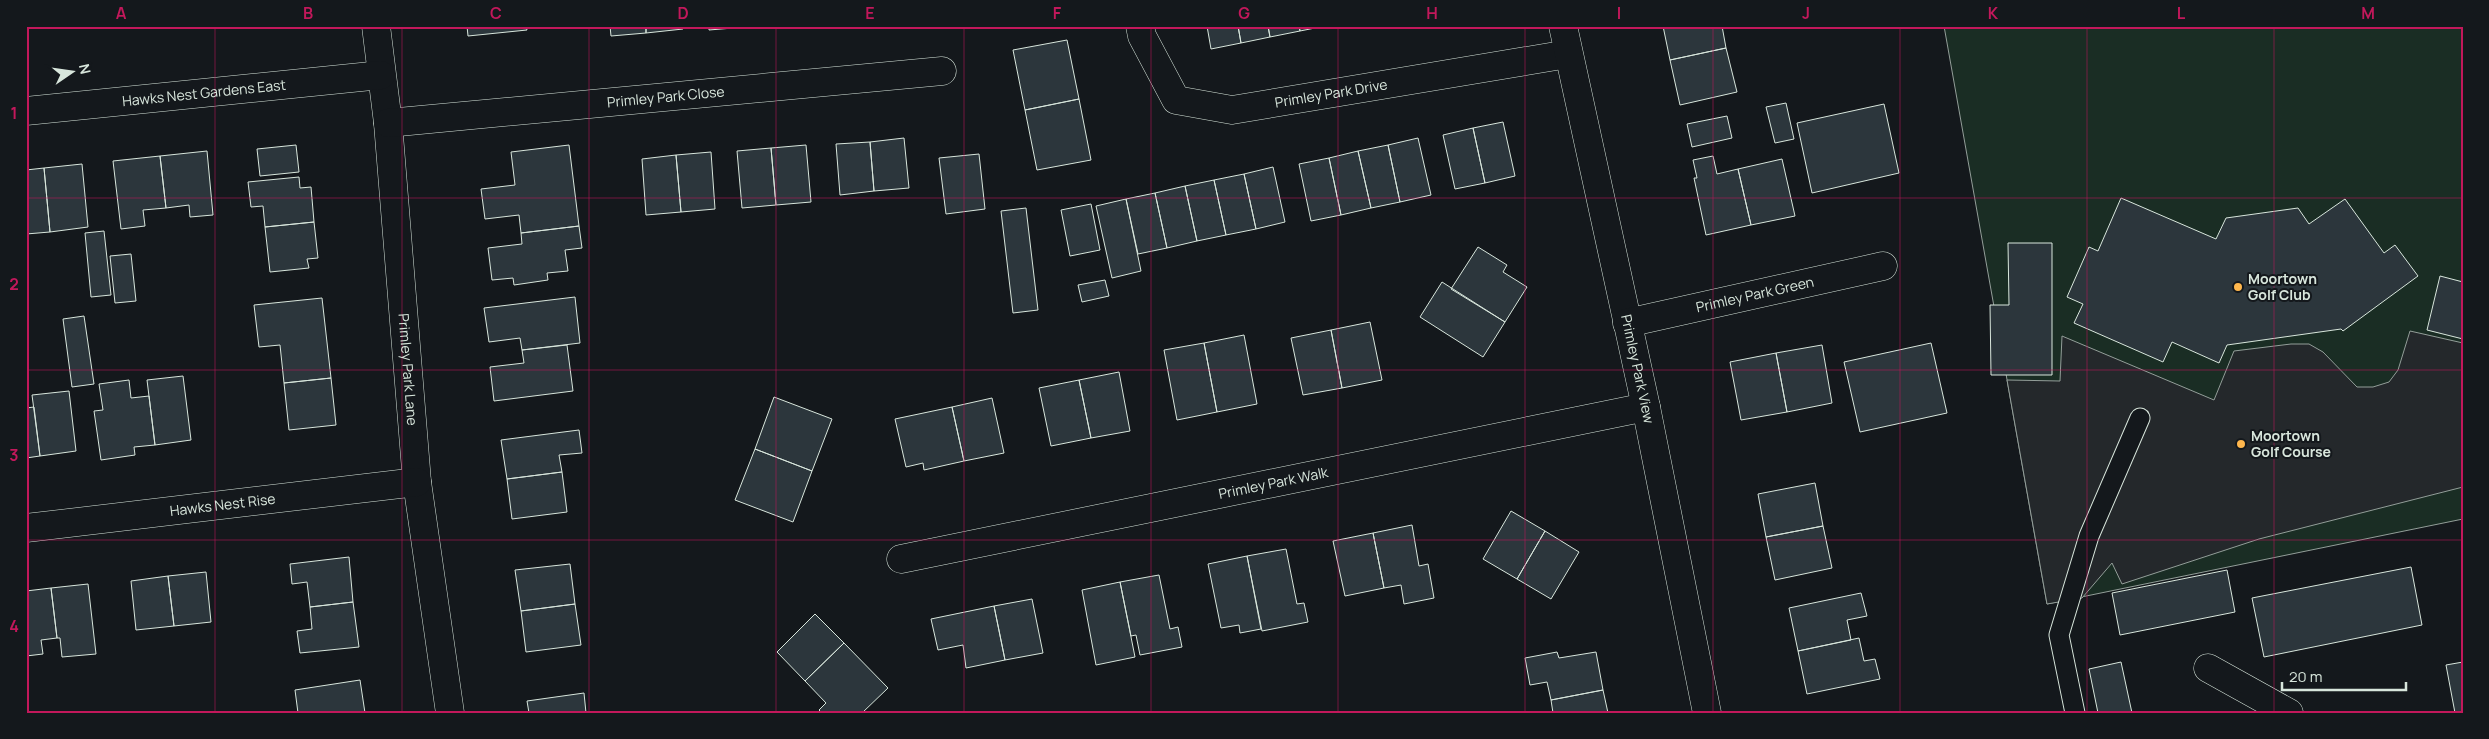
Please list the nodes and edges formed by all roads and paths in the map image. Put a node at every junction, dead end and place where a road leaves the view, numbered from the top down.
1 (376, 26) edge
2 (1140, 26) edge
3 (1563, 26) edge
4 (1568, 54) junction
5 (942, 71) dead end
6 (381, 75) junction
7 (26, 111) edge
8 (388, 123) junction
9 (1883, 266) dead end
10 (1627, 323) junction
11 (1646, 407) junction
12 (2140, 418) dead end
13 (417, 482) junction
14 (26, 528) edge
15 (900, 559) dead end
16 (2208, 668) dead end
17 (450, 713) edge
18 (1707, 713) edge
19 (2075, 713) edge
20 (2289, 713) edge

1 - 6 street, Primley Park Lane
2 - 4 street, Primley Park Drive
3 - 4 street, Primley Park View
4 - 10 street, Primley Park View
5 - 8 street, Primley Park Close
6 - 7 street, Hawks Nest Gardens East
6 - 8 street, Primley Park Lane
8 - 13 street, Primley Park Lane
9 - 10 street, Primley Park Green
10 - 11 street, Primley Park View
11 - 15 street, Primley Park Walk
11 - 18 street, Primley Park View
12 - 19 lane
13 - 14 street, Hawks Nest Rise
13 - 17 street, Primley Park Lane
16 - 20 street

